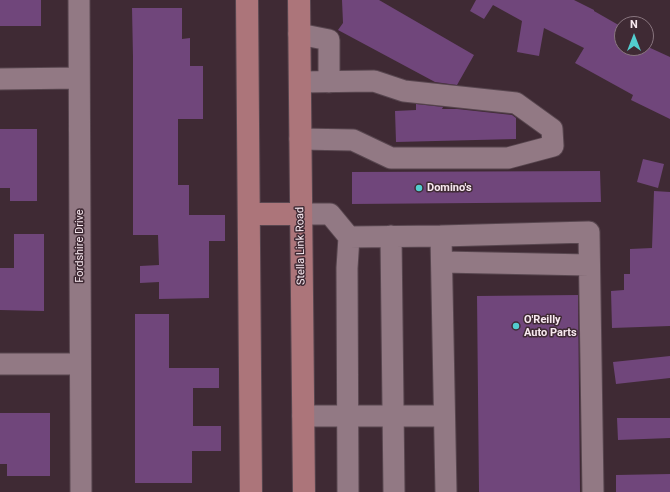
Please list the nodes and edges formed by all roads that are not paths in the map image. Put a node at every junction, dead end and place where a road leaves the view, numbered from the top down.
1 (79, 0) edge
2 (247, 0) edge
3 (299, 0) edge
4 (299, 34) junction
5 (79, 78) junction
6 (0, 79) edge
7 (300, 82) junction
8 (329, 82) junction
9 (300, 139) junction
10 (249, 214) junction
11 (301, 214) junction
12 (391, 236) junction
13 (441, 236) junction
14 (348, 237) junction
15 (442, 262) junction
16 (589, 265) junction
17 (0, 364) edge
18 (80, 364) junction
19 (303, 416) junction
20 (444, 416) junction
21 (348, 417) junction
22 (394, 417) junction
23 (81, 492) edge
24 (251, 492) edge
25 (304, 492) edge
26 (348, 492) edge
27 (394, 492) edge
28 (446, 492) edge
29 (593, 492) edge

1 - 5 street, Fordshire Drive
2 - 10 main road
3 - 4 main road, Stella Link Road
4 - 7 main road, Stella Link Road
4 - 8 street
5 - 6 street
5 - 18 street, Fordshire Drive
7 - 8 street
7 - 9 main road, Stella Link Road
8 - 9 street
9 - 11 main road, Stella Link Road
10 - 11 main road
10 - 24 main road
11 - 14 street
11 - 19 main road, Stella Link Road
12 - 13 street
12 - 14 street
12 - 22 street
13 - 15 street
13 - 16 street
14 - 21 street
15 - 16 street
15 - 20 street
16 - 29 street
17 - 18 street
18 - 23 street, Fordshire Drive
19 - 21 street
19 - 25 main road, Stella Link Road
20 - 22 street
20 - 28 street
21 - 22 street
21 - 26 street
22 - 27 street

